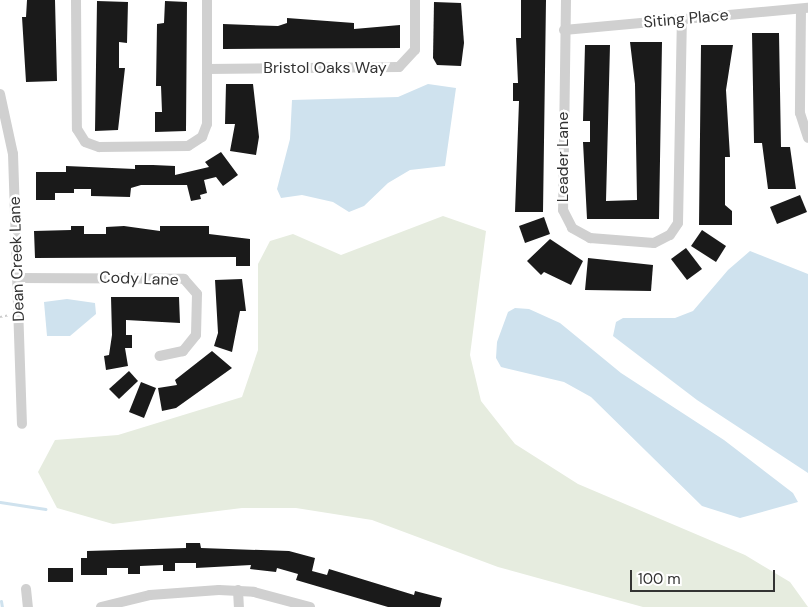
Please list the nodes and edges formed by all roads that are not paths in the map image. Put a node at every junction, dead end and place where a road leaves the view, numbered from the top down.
1 (76, 0) edge
2 (207, 0) edge
3 (415, 0) edge
4 (566, 0) edge
5 (804, 9) edge
6 (682, 19) junction
7 (564, 30) junction
8 (207, 69) junction
9 (0, 94) edge
10 (808, 138) edge
11 (17, 278) junction
12 (160, 356) dead end
13 (22, 424) dead end
14 (26, 589) dead end
15 (238, 590) junction
16 (113, 606) edge
17 (28, 607) edge
18 (102, 607) edge
19 (239, 607) edge
20 (310, 607) edge

1 - 8 street
2 - 8 street
3 - 8 street, Bristol Oaks Way
4 - 7 street, Leader Lane
5 - 6 street, Siting Place
5 - 10 street
6 - 7 street, Siting Place
6 - 7 street, Leader Lane
9 - 11 street, Dean Creek Lane
11 - 12 street, Cody Lane
11 - 13 street, Dean Creek Lane
14 - 17 street
15 - 16 street
15 - 19 street
15 - 20 street
16 - 18 street

